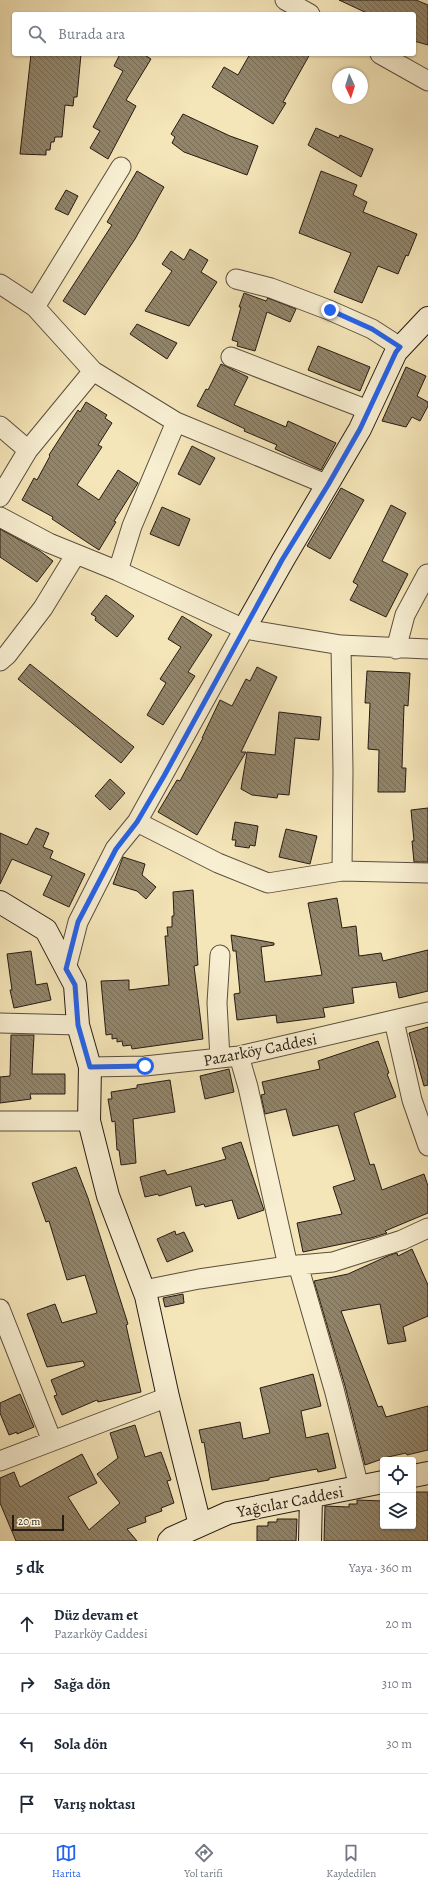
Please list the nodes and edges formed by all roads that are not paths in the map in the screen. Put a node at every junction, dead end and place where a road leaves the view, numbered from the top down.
1 (285, 0) edge
2 (306, 12) edge
3 (384, 56) edge
4 (428, 81) edge
5 (121, 167) dead end
6 (236, 279) dead end
7 (0, 284) edge
8 (35, 307) junction
9 (428, 318) edge
10 (400, 347) junction
11 (231, 357) dead end
12 (93, 371) junction
13 (368, 410) junction
14 (176, 422) junction
15 (0, 426) edge
16 (28, 450) junction
17 (328, 485) junction
18 (0, 497) edge
19 (0, 517) edge
20 (76, 554) junction
21 (118, 571) junction
22 (427, 574) dead end
23 (244, 629) junction
24 (341, 645) junction
25 (396, 649) junction
26 (428, 649) edge
27 (0, 661) edge
28 (137, 822) junction
29 (342, 871) junction
30 (428, 873) edge
31 (0, 902) edge
32 (220, 954) dead end
33 (66, 969) junction
34 (428, 1012) edge
35 (394, 1021) junction
36 (0, 1023) edge
37 (78, 1025) junction
38 (230, 1057) junction
39 (90, 1067) junction
40 (89, 1121) junction
41 (0, 1122) edge
42 (428, 1146) edge
43 (428, 1228) edge
44 (293, 1265) junction
45 (144, 1290) junction
46 (0, 1309) edge
47 (168, 1397) junction
48 (52, 1441) junction
49 (0, 1460) edge
50 (428, 1474) edge
51 (416, 1476) edge
52 (380, 1483) edge
53 (359, 1487) junction
54 (311, 1497) junction
55 (185, 1535) edge
56 (310, 1541) edge

1 - 2 street
3 - 4 street
5 - 8 street
6 - 10 street
7 - 8 street
8 - 12 street
9 - 10 street
10 - 13 street
11 - 13 street
12 - 14 street
12 - 16 street
13 - 17 street
14 - 17 street
14 - 21 street
15 - 16 street
16 - 18 street
17 - 23 street
19 - 20 street
20 - 21 street
20 - 27 street
21 - 23 street
22 - 25 street
23 - 24 street
23 - 28 street
24 - 25 street
24 - 29 street
25 - 26 street
28 - 29 street
28 - 33 street
29 - 30 street
31 - 33 street
32 - 38 street
33 - 37 street
34 - 35 street, Pazarköy Caddesi
35 - 38 street, Pazarköy Caddesi
35 - 42 street
36 - 37 street
37 - 39 street
38 - 39 street, Pazarköy Caddesi
38 - 44 street
39 - 40 street
40 - 41 street
40 - 45 street
43 - 44 street
44 - 45 street
44 - 53 street
45 - 47 street
46 - 48 street
47 - 48 street
47 - 55 street
48 - 49 street
50 - 51 street
52 - 53 street, Yağcılar Caddesi
53 - 54 street, Yağcılar Caddesi
54 - 55 street, Yağcılar Caddesi
54 - 56 street

